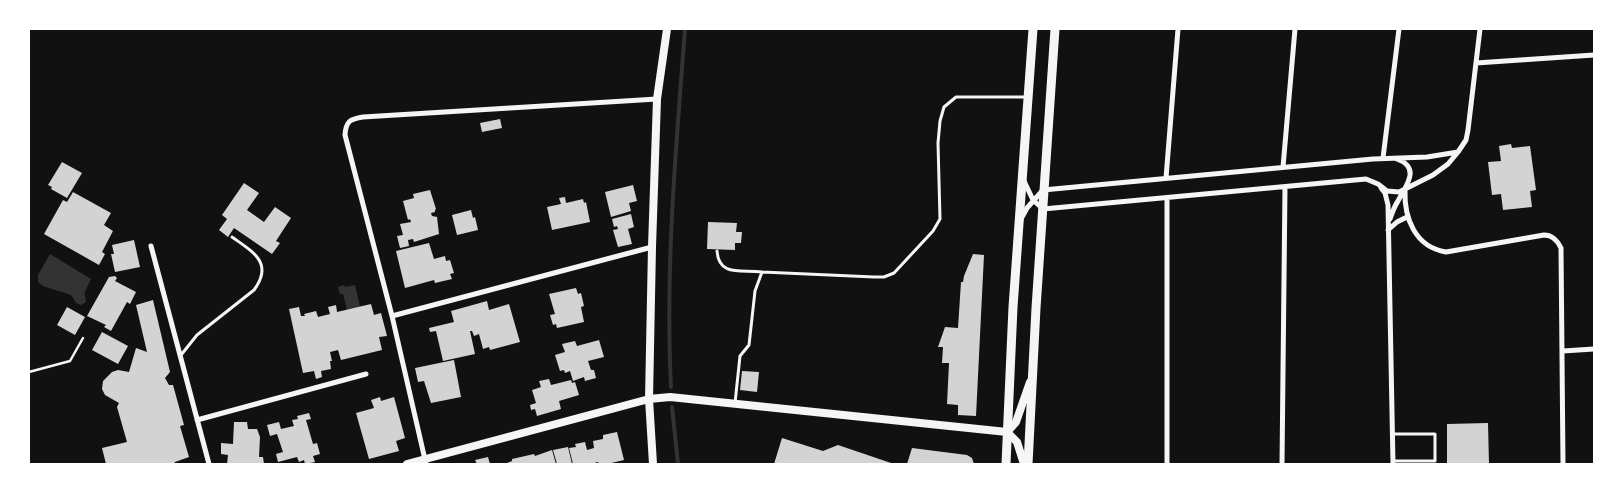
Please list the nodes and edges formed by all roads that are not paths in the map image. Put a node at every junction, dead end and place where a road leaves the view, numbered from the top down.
1 (667, 29) edge
2 (1033, 29) edge
3 (1055, 29) edge
4 (1178, 29) edge
5 (1295, 29) edge
6 (1399, 29) edge
7 (1480, 29) edge
8 (1594, 55) edge
9 (1476, 63) junction
10 (1028, 96) junction
11 (657, 99) junction
12 (1458, 152) junction
13 (1382, 158) junction
14 (1395, 158) junction
15 (1283, 167) junction
16 (1023, 172) junction
17 (1166, 178) junction
18 (1378, 184) junction
19 (1285, 186) junction
20 (1043, 190) junction
21 (1405, 190) junction
22 (1167, 198) junction
23 (1033, 200) junction
24 (1042, 209) junction
25 (1407, 217) junction
26 (1019, 226) junction
27 (1388, 227) junction
28 (232, 237) dead end
29 (151, 246) dead end
30 (652, 247) junction
31 (717, 251) dead end
32 (762, 272) junction
33 (392, 316) junction
34 (1594, 349) edge
35 (1563, 351) junction
36 (181, 355) junction
37 (366, 374) dead end
38 (1032, 378) junction
39 (649, 399) junction
40 (735, 404) junction
41 (197, 420) junction
42 (1007, 432) junction
43 (1392, 434) junction
44 (425, 462) edge
45 (1393, 463) edge
46 (209, 464) edge
47 (407, 464) edge
48 (653, 464) edge
49 (1006, 464) edge
50 (1026, 464) edge
51 (1167, 464) edge
52 (1282, 464) edge
53 (1563, 464) edge

1 - 11 street
2 - 10 main road
3 - 20 main road
4 - 17 street
5 - 15 street
6 - 13 street
7 - 9 street
8 - 9 street
9 - 12 street
10 - 16 main road
10 - 32 lane
11 - 30 street
11 - 33 street
12 - 14 street
12 - 21 street
13 - 14 street
13 - 15 street
14 - 21 street
15 - 17 street
16 - 23 street
16 - 26 main road
17 - 20 street
18 - 19 street
18 - 21 street
18 - 27 street
19 - 22 street
19 - 52 street
20 - 23 street
20 - 24 main road
21 - 25 street
21 - 27 street
22 - 24 street
22 - 51 street
23 - 24 street
23 - 26 street
24 - 38 main road
25 - 27 street
25 - 35 street
26 - 42 main road
27 - 43 street
28 - 36 lane
29 - 36 street
30 - 33 street
30 - 39 street
31 - 32 lane
32 - 40 lane
33 - 44 street
34 - 35 street
35 - 53 street
36 - 41 street
37 - 41 street
38 - 42 street
38 - 50 main road
39 - 40 street
39 - 44 street
39 - 48 street
40 - 42 street
41 - 46 street
42 - 49 main road
42 - 50 street
43 - 45 street
43 - 45 lane
44 - 47 street

